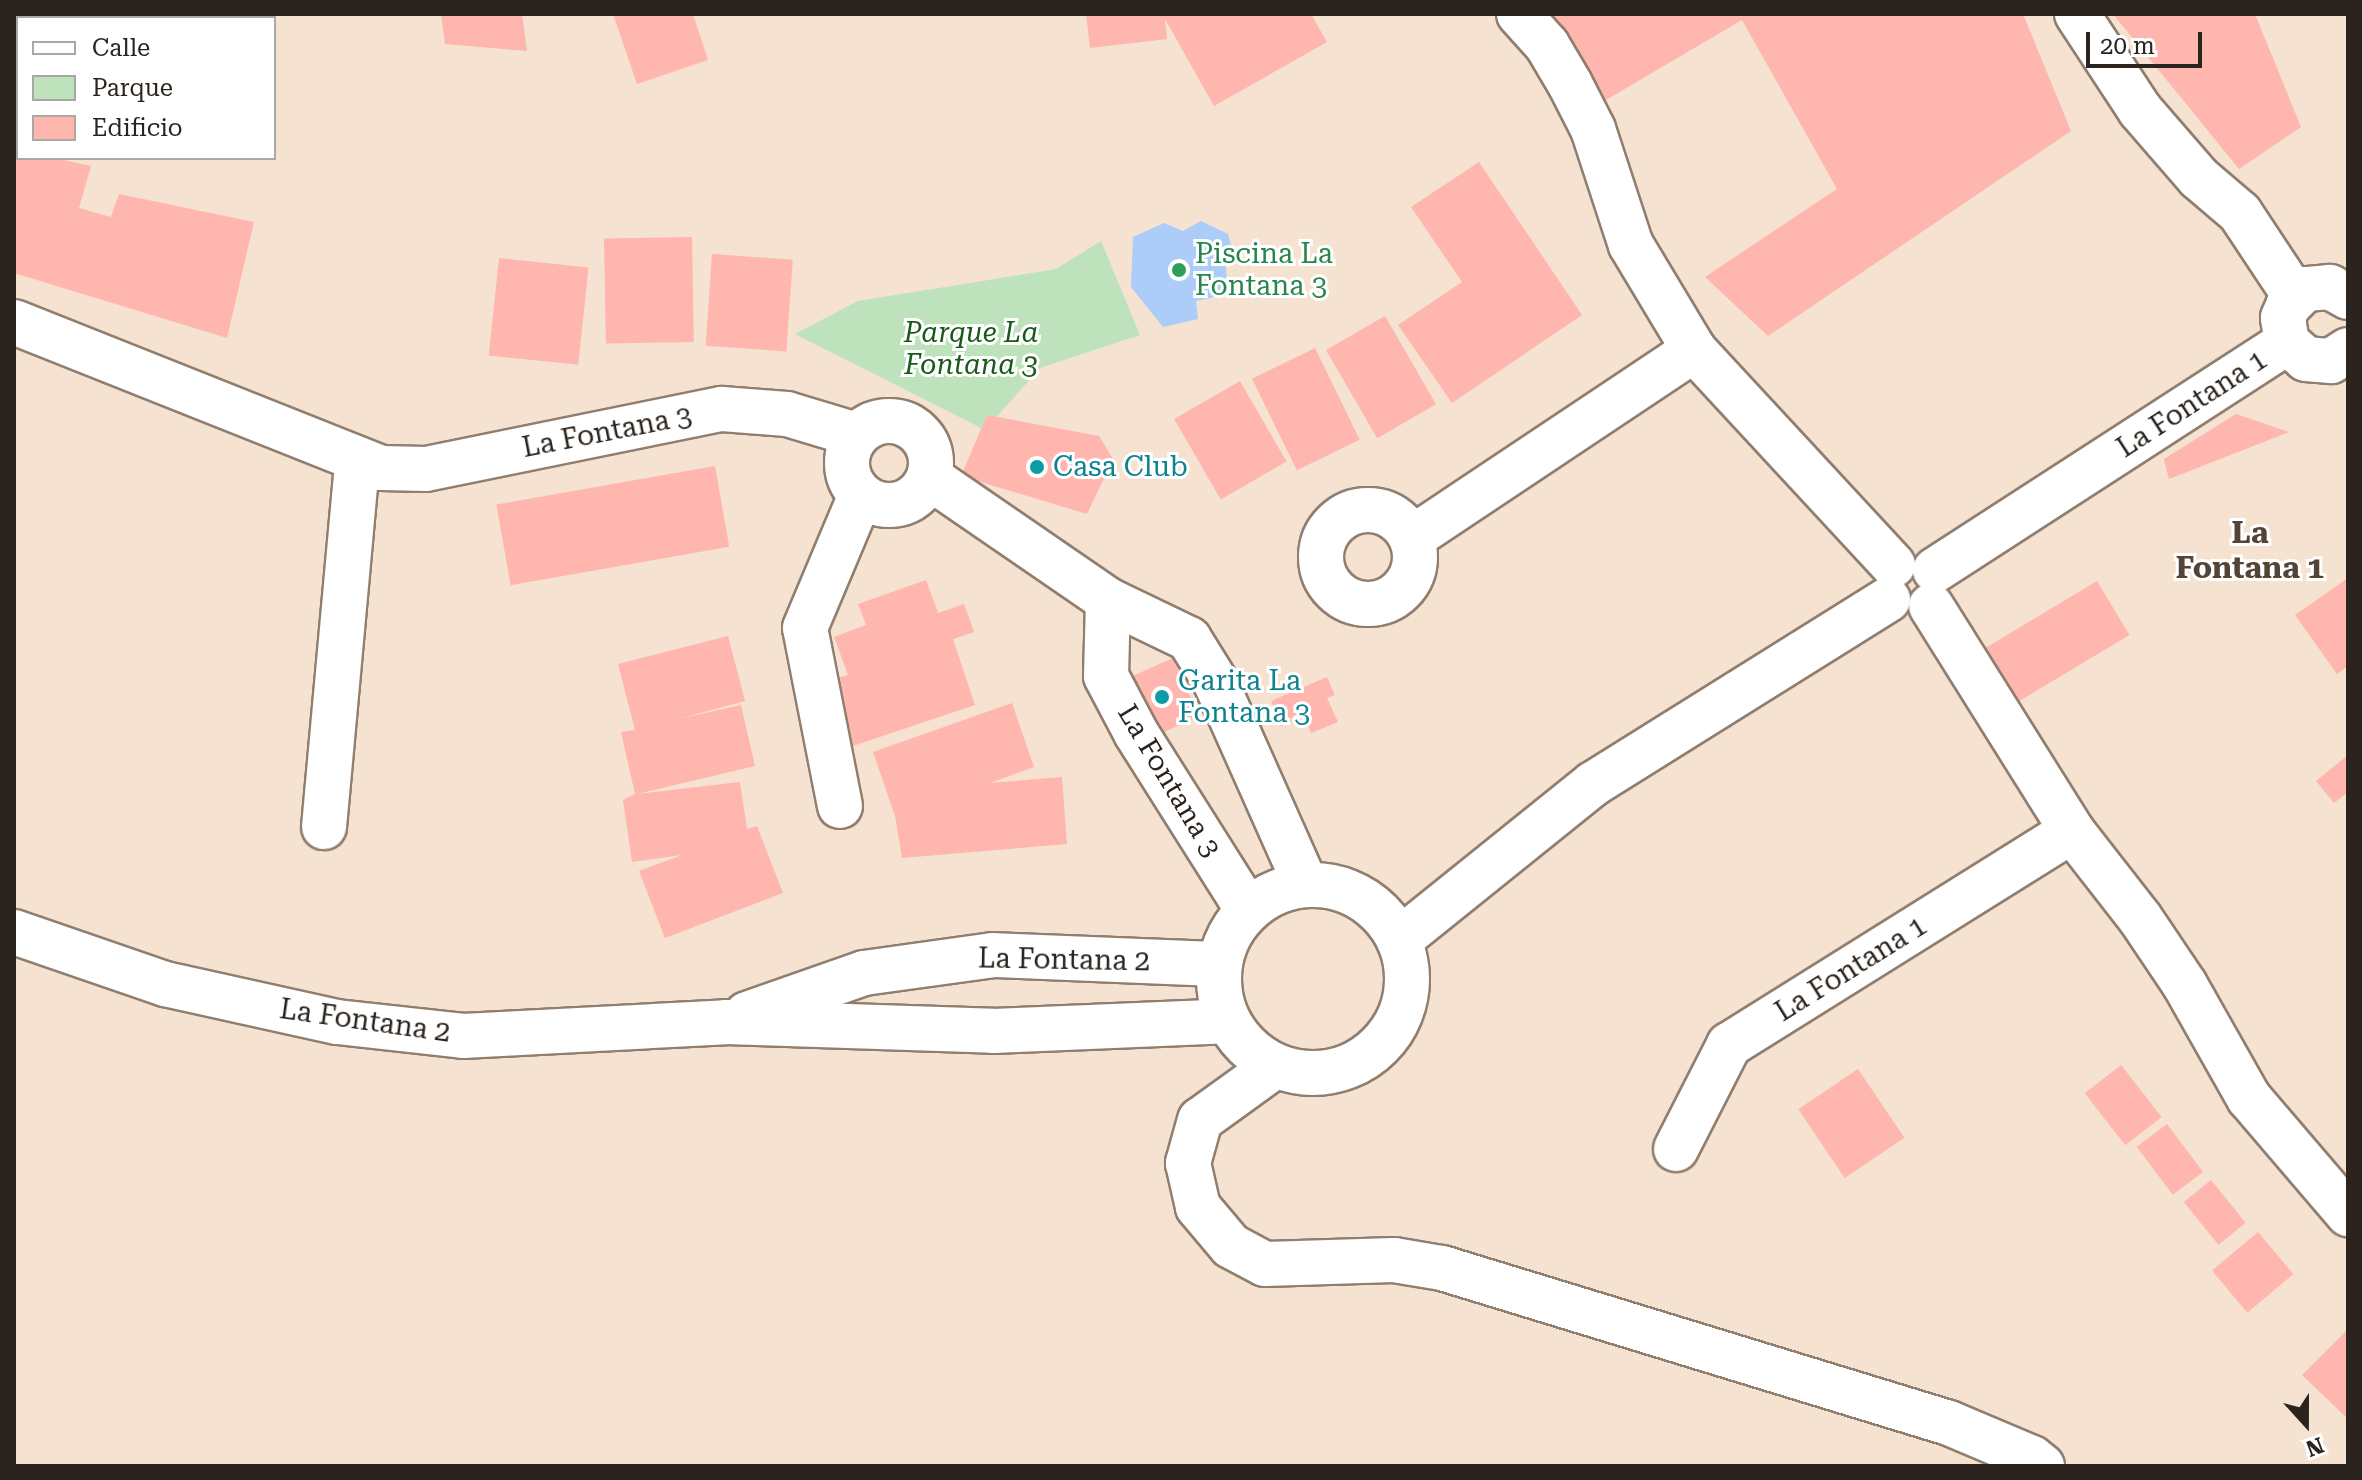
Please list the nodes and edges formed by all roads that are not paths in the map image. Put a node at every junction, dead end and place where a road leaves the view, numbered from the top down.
1 (1519, 14) edge
2 (2077, 14) edge
3 (2295, 296) junction
4 (2348, 297) edge
5 (14, 322) edge
6 (2287, 342) junction
7 (1694, 350) junction
8 (2346, 359) edge
9 (857, 435) junction
10 (357, 461) junction
11 (929, 477) junction
12 (861, 495) junction
13 (1412, 538) dead end
14 (1912, 585) junction
15 (1108, 600) junction
16 (840, 806) dead end
17 (324, 827) dead end
18 (2072, 831) junction
19 (1306, 885) junction
20 (1248, 910) junction
21 (1392, 930) junction
22 (14, 932) edge
23 (1219, 964) junction
24 (1227, 1021) junction
25 (726, 1022) junction
26 (1275, 1066) junction
27 (1676, 1149) dead end
28 (2348, 1214) edge
29 (2042, 1466) edge

1 - 7 street
2 - 3 street
3 - 4 street
3 - 6 street
5 - 10 street, La Fontana 3
6 - 8 street
6 - 14 street, La Fontana 1
7 - 13 street
7 - 14 street
9 - 10 street, La Fontana 3
9 - 11 street
9 - 12 street
10 - 17 street
11 - 12 street
11 - 15 street
12 - 16 street
14 - 18 street
14 - 21 street, La Fontana 1
15 - 19 street
15 - 20 street, La Fontana 3
18 - 27 street, La Fontana 1
18 - 28 street
19 - 20 street
19 - 21 street
20 - 23 street
21 - 26 street
22 - 25 street, La Fontana 2
23 - 24 street
23 - 25 street, La Fontana 2
24 - 25 street, La Fontana 2
24 - 26 street
26 - 29 street

